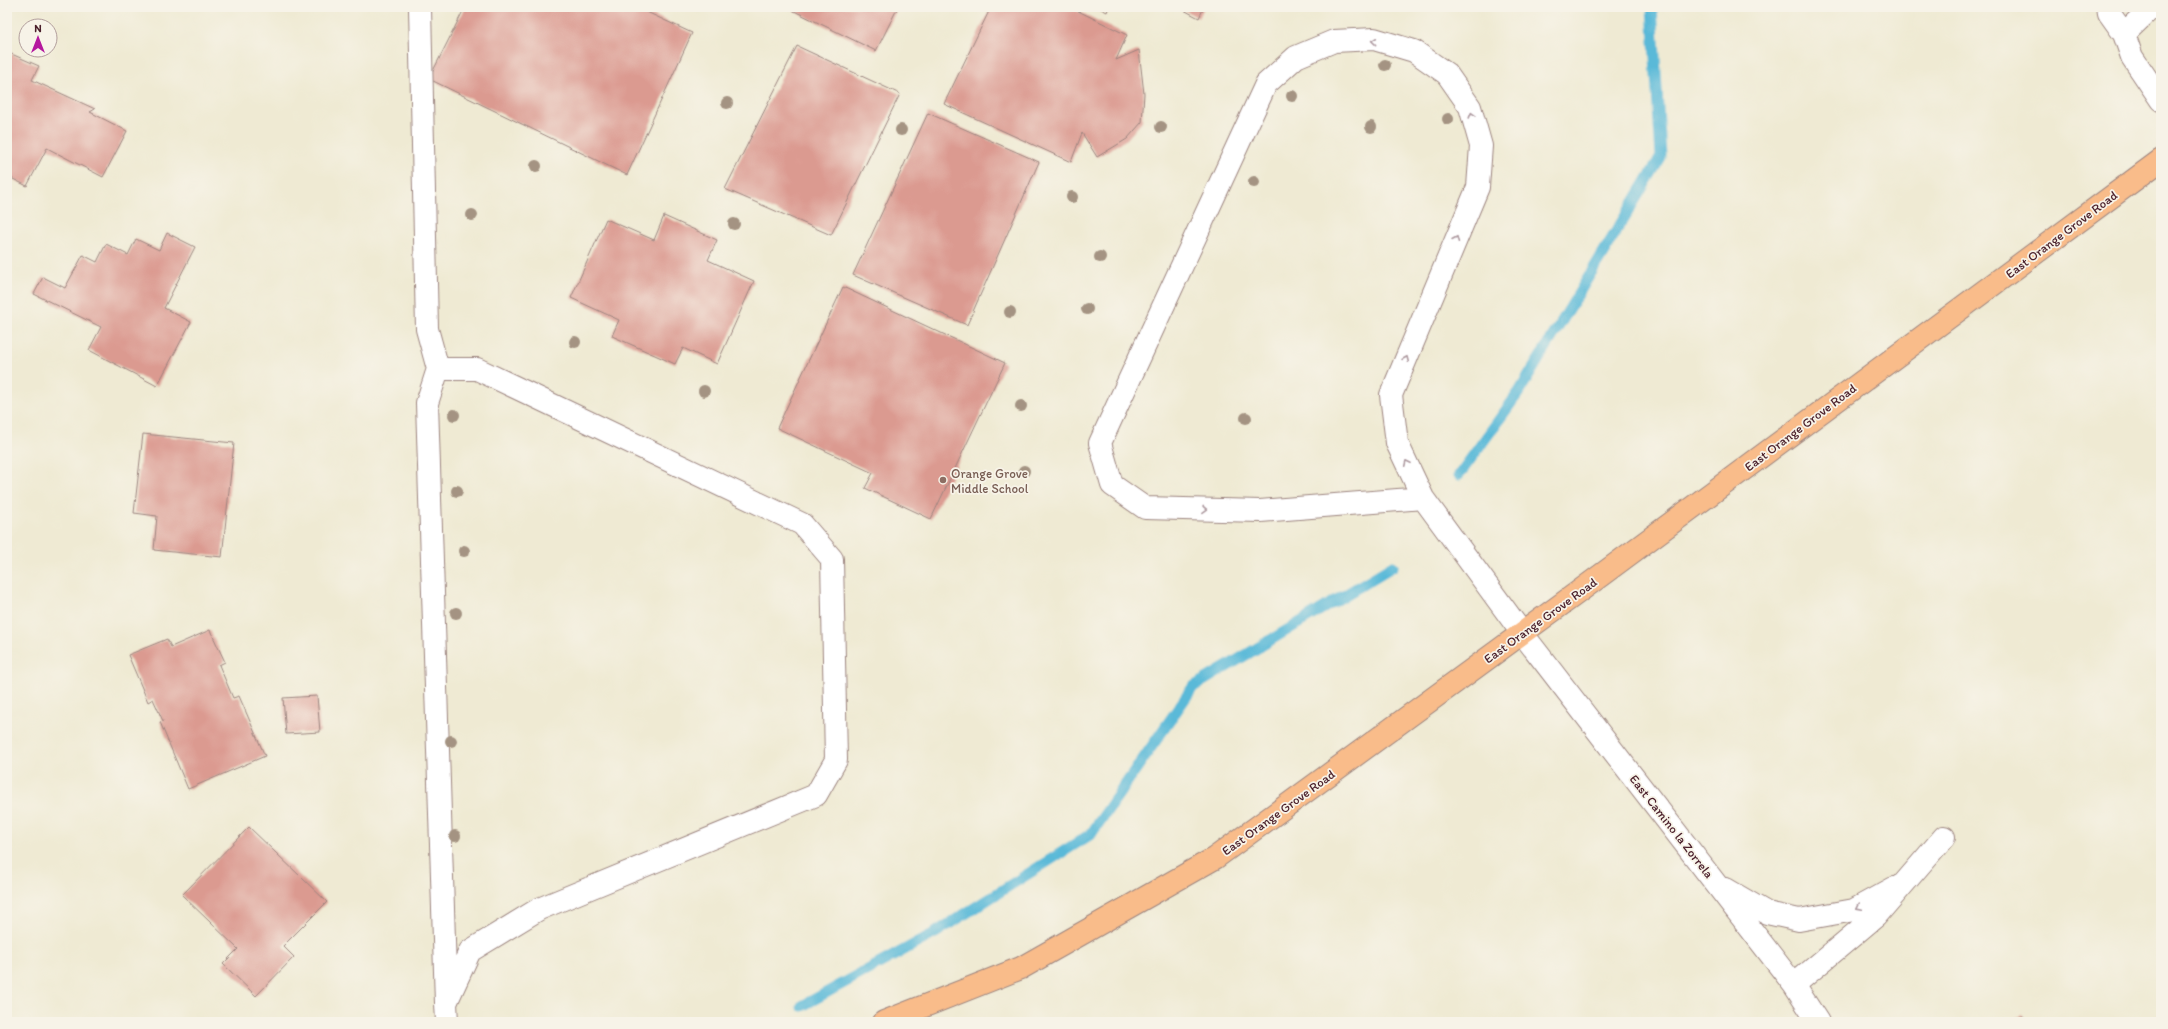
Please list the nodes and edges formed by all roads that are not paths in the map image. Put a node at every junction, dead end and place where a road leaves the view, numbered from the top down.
1 (420, 7) edge
2 (2108, 7) edge
3 (2131, 7) edge
4 (2152, 7) edge
5 (2124, 34) junction
6 (2161, 100) edge
7 (2161, 160) edge
8 (438, 369) junction
9 (1423, 498) junction
10 (1522, 633) junction
11 (1944, 837) dead end
12 (1906, 882) junction
13 (1717, 883) junction
14 (1794, 985) junction
15 (446, 1012) edge
16 (884, 1022) edge
17 (1818, 1022) edge

1 - 8 street
2 - 5 street
3 - 5 street
4 - 5 street
5 - 6 street
7 - 10 main road, East Orange Grove Road
8 - 15 street
8 - 15 street
9 -> 9 street, East Camino la Zorrela
9 - 10 street, East Camino la Zorrela
10 - 13 street, East Camino la Zorrela
10 - 16 main road, East Orange Grove Road
11 - 12 street
12 -> 13 street
12 - 14 street
13 - 14 street, East Camino la Zorrela
14 - 17 street, East Camino la Zorrela

